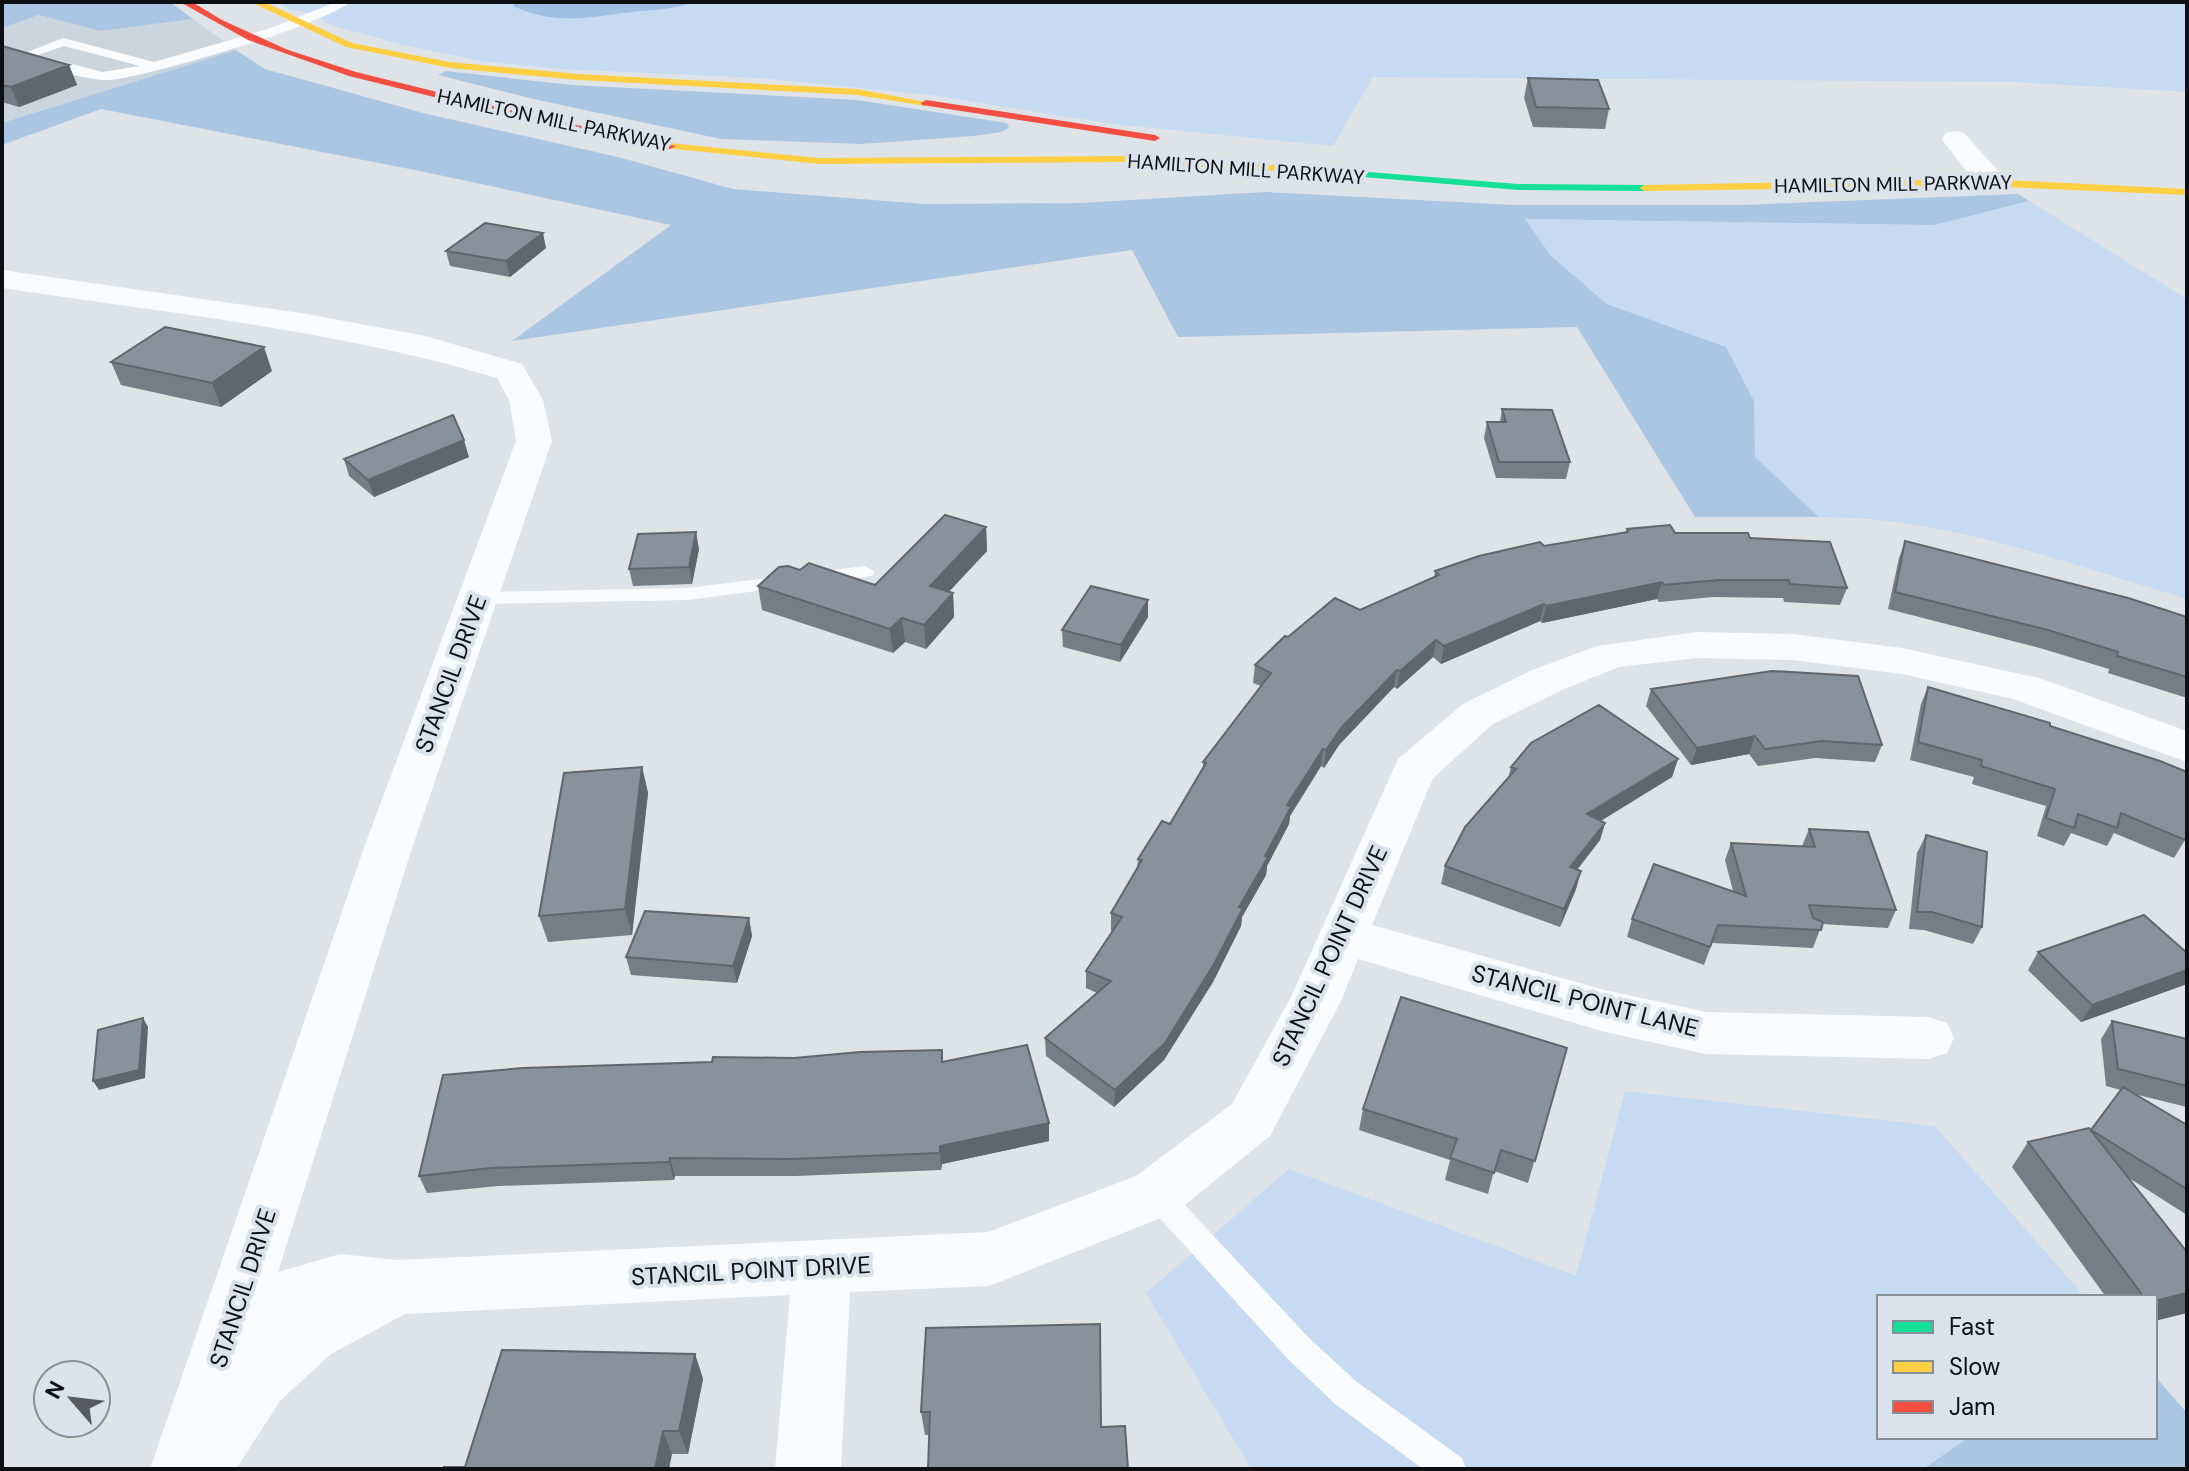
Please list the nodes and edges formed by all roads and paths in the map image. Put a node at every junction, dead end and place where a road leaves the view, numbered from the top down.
1 (185, 2) edge
2 (256, 2) edge
3 (344, 2) edge
4 (300, 23) junction
5 (249, 38) junction
6 (151, 65) junction
7 (96, 73) junction
8 (61, 75) edge
9 (1166, 139) dead end
10 (1288, 150) dead end
11 (1693, 168) dead end
12 (2187, 192) edge
13 (2, 279) edge
14 (865, 572) dead end
15 (478, 598) junction
16 (2187, 747) edge
17 (1343, 936) junction
18 (1928, 1038) dead end
19 (1156, 1194) junction
20 (822, 1267) junction
21 (398, 1287) junction
22 (227, 1336) junction
23 (183, 1469) edge
24 (199, 1469) edge
25 (808, 1469) edge
26 (1450, 1469) edge

1 - 5 street, HAMILTON MILL PARKWAY
2 - 4 street, HAMILTON MILL PARKWAY
3 - 4 lane
4 - 5 lane
4 - 9 street, HAMILTON MILL PARKWAY
5 - 6 lane
5 - 12 street, HAMILTON MILL PARKWAY
6 - 7 lane
6 - 7 lane
7 - 8 lane
10 - 11 street, HAMILTON MILL PARKWAY
13 - 15 street, STANCIL DRIVE
14 - 15 lane
15 - 22 street, STANCIL DRIVE
16 - 17 street, STANCIL POINT DRIVE
17 - 18 street, STANCIL POINT LANE
17 - 19 street, STANCIL POINT DRIVE
19 - 20 street, STANCIL POINT DRIVE
19 - 26 lane
20 - 21 street, STANCIL POINT DRIVE
20 - 25 street
21 - 22 street, STANCIL POINT DRIVE
21 - 24 street, STANCIL POINT DRIVE
22 - 23 street, STANCIL DRIVE

